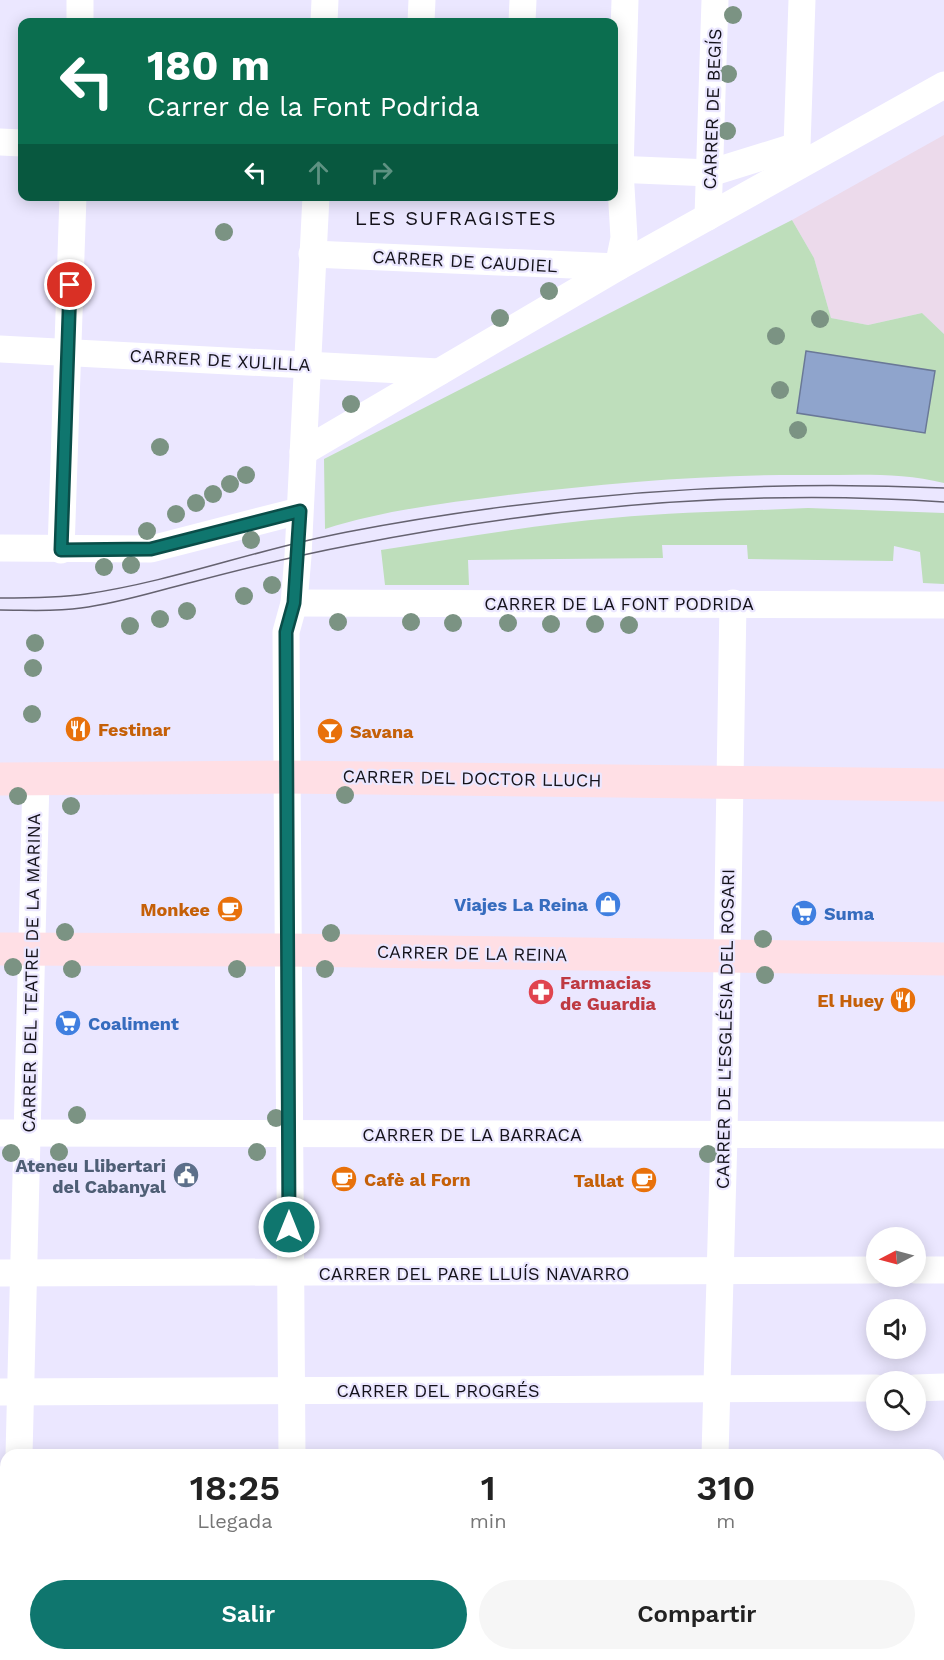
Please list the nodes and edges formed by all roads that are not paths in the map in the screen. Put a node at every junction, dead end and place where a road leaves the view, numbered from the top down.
1 (80, 0) edge
2 (325, 0) edge
3 (422, 0) edge
4 (523, 0) edge
5 (626, 0) edge
6 (715, 0) edge
7 (802, 0) edge
8 (80, 18) edge
9 (324, 18) edge
10 (421, 18) edge
11 (522, 18) edge
12 (944, 86) edge
13 (0, 142) edge
14 (18, 143) edge
15 (618, 150) edge
16 (618, 169) edge
17 (710, 173) junction
18 (618, 179) edge
19 (73, 201) edge
20 (316, 201) edge
21 (708, 217) junction
22 (312, 254) junction
23 (618, 267) junction
24 (0, 349) edge
25 (68, 352) junction
26 (306, 364) junction
27 (439, 372) junction
28 (303, 452) junction
29 (300, 511) junction
30 (0, 548) edge
31 (61, 550) junction
32 (294, 603) junction
33 (733, 603) junction
34 (944, 605) edge
35 (287, 777) junction
36 (0, 779) edge
37 (36, 779) junction
38 (730, 781) junction
39 (944, 785) edge
40 (0, 949) edge
41 (32, 950) junction
42 (287, 950) junction
43 (726, 957) junction
44 (944, 959) edge
45 (0, 1133) edge
46 (27, 1133) junction
47 (290, 1133) junction
48 (944, 1135) edge
49 (724, 1136) junction
50 (866, 1270) edge
51 (926, 1270) edge
52 (944, 1270) edge
53 (720, 1271) junction
54 (12, 1273) edge
55 (289, 1274) junction
56 (944, 1387) edge
57 (866, 1388) edge
58 (926, 1388) edge
59 (291, 1390) junction
60 (717, 1390) junction
61 (10, 1392) edge
62 (18, 1449) edge
63 (292, 1449) edge
64 (715, 1449) edge

1 - 8 street
2 - 9 street
3 - 10 street
4 - 11 street
5 - 15 street
6 - 17 street, CARRER DE BEGÍS
7 - 17 street
12 - 21 street
13 - 14 street
16 - 17 street
17 - 21 street, CARRER DE BEGÍS
18 - 23 street
19 - 25 street
20 - 22 street
21 - 23 street
22 - 23 street, CARRER DE CAUDIEL
22 - 26 street
23 - 27 street
24 - 25 street, CARRER DE XULILLA
25 - 26 street, CARRER DE XULILLA
25 - 31 street
26 - 27 street, CARRER DE XULILLA
26 - 28 street
27 - 28 street
28 - 29 street
29 - 31 street
29 - 32 street
30 - 31 street
32 - 33 street, CARRER DE LA FONT PODRIDA
32 - 35 street
33 - 34 street, CARRER DE LA FONT PODRIDA
33 - 38 street, CARRER DE L'ESGLÉSIA DEL ROSARI
35 - 37 street, CARRER DEL DOCTOR LLUCH
35 - 38 street, CARRER DEL DOCTOR LLUCH
35 - 42 street
36 - 37 street, CARRER DEL DOCTOR LLUCH
37 - 41 street, CARRER DEL TEATRE DE LA MARINA
38 - 39 street, CARRER DEL DOCTOR LLUCH
38 - 43 street, CARRER DE L'ESGLÉSIA DEL ROSARI
40 - 41 street, CARRER DE LA REINA
41 - 42 street, CARRER DE LA REINA
41 - 46 street, CARRER DEL TEATRE DE LA MARINA
42 - 43 street, CARRER DE LA REINA
42 - 47 street
43 - 44 street, CARRER DE LA REINA
43 - 49 street, CARRER DE L'ESGLÉSIA DEL ROSARI
45 - 46 street, CARRER DE LA BARRACA
46 - 47 street, CARRER DE LA BARRACA
46 - 54 street, CARRER DEL TEATRE DE LA MARINA
47 - 49 street, CARRER DE LA BARRACA
47 - 55 street
48 - 49 street, CARRER DE LA BARRACA
49 - 53 street, CARRER DE L'ESGLÉSIA DEL ROSARI
50 - 53 street, CARRER DEL PARE LLUÍS NAVARRO
51 - 52 street
53 - 55 street, CARRER DEL PARE LLUÍS NAVARRO
53 - 60 street, CARRER DE L'ESGLÉSIA DEL ROSARI
54 - 55 street, CARRER DEL PARE LLUÍS NAVARRO
54 - 61 street, CARRER DEL TEATRE DE LA MARINA
55 - 59 street
56 - 58 street
57 - 60 street, CARRER DEL PROGRÉS
59 - 60 street, CARRER DEL PROGRÉS
59 - 61 street, CARRER DEL PROGRÉS
59 - 63 street
60 - 64 street, CARRER DE L'ESGLÉSIA DEL ROSARI
61 - 62 street, CARRER DEL TEATRE DE LA MARINA

